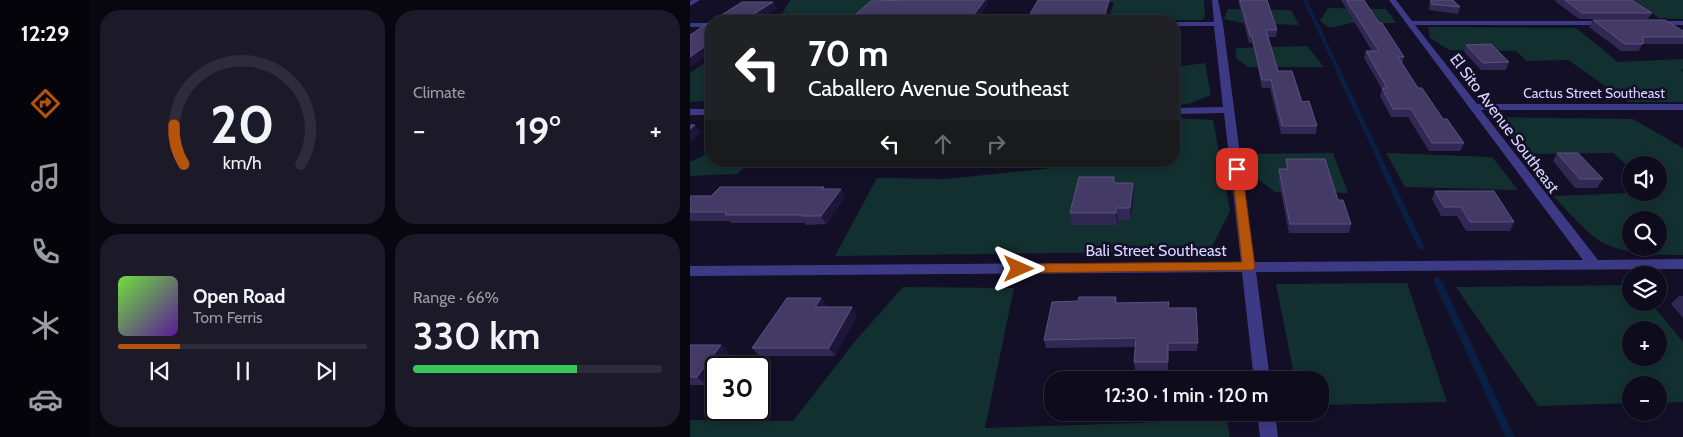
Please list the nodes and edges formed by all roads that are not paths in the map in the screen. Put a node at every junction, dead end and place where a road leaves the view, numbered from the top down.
1 (697, 0) edge
2 (1215, 0) edge
3 (1392, 0) edge
4 (690, 4) edge
5 (1410, 23) junction
6 (1618, 23) edge
7 (1642, 23) edge
8 (1683, 23) edge
9 (1180, 24) edge
10 (1219, 24) junction
11 (690, 25) edge
12 (705, 25) edge
13 (1475, 107) junction
14 (1683, 107) edge
15 (1230, 110) junction
16 (1180, 111) edge
17 (690, 112) edge
18 (705, 112) edge
19 (1594, 264) junction
20 (1683, 264) edge
21 (1249, 267) junction
22 (690, 271) edge
23 (1261, 371) edge
24 (1267, 421) edge
25 (1269, 437) edge

1 - 4 street
2 - 10 street
3 - 5 street, El Sito Avenue Southeast
5 - 6 street
5 - 13 street, El Sito Avenue Southeast
7 - 8 street
9 - 10 street
10 - 15 street
11 - 12 street
13 - 14 street, Cactus Street Southeast
13 - 19 street, El Sito Avenue Southeast
15 - 16 street
15 - 21 street
17 - 18 street
19 - 20 street, Bali Street Southeast
19 - 21 street, Bali Street Southeast
21 - 22 street, Bali Street Southeast
21 - 23 street
24 - 25 street

